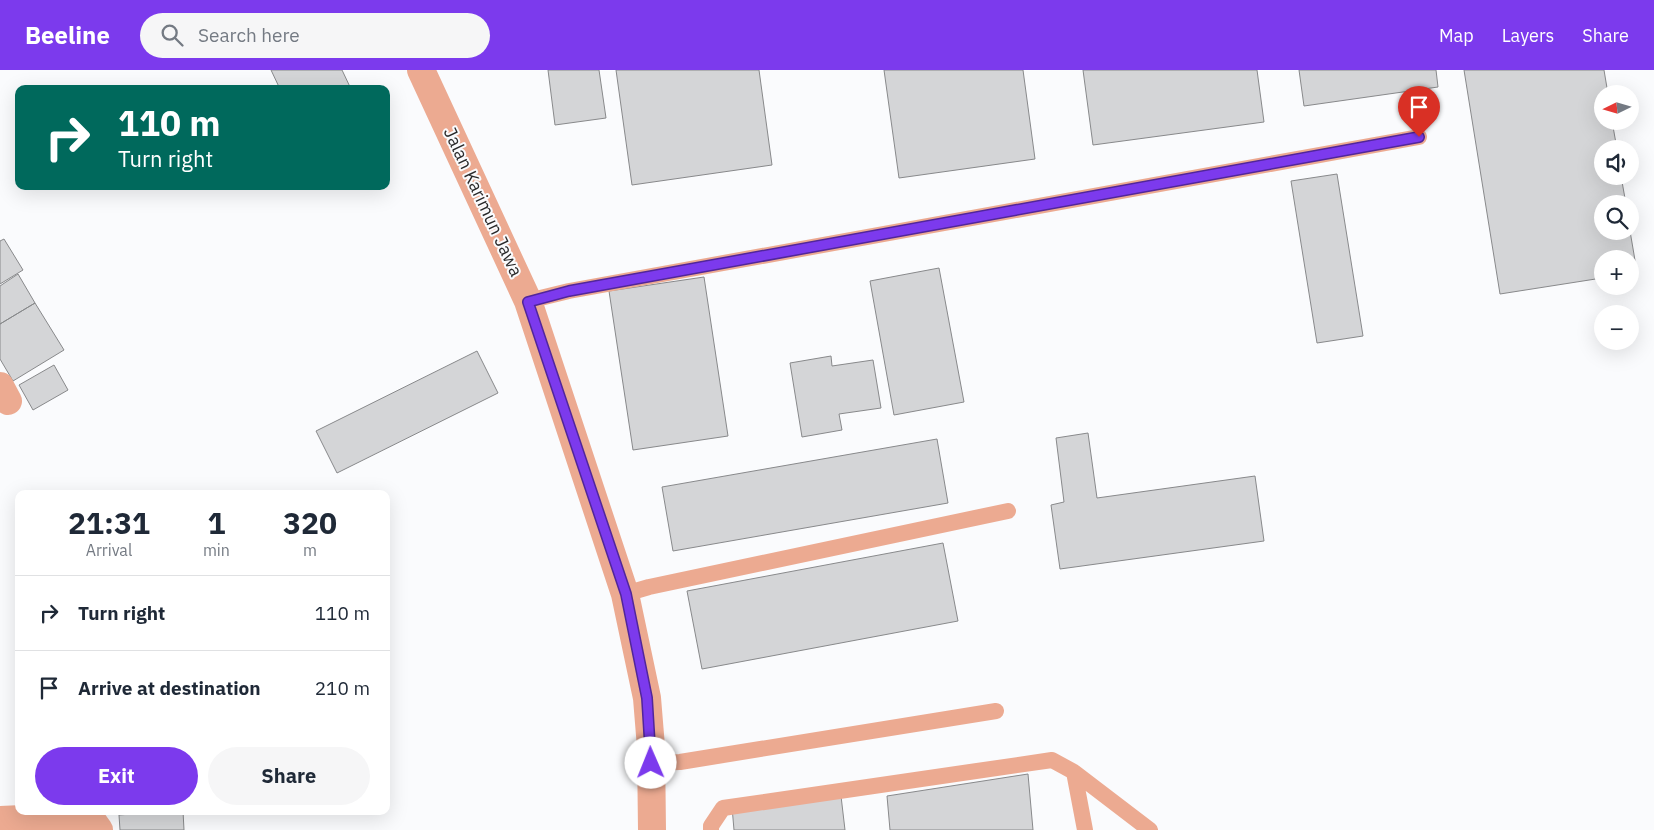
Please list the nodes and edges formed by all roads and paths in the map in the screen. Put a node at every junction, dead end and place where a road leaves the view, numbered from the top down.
1 (421, 70) edge
2 (1419, 137) dead end
3 (528, 302) junction
4 (1008, 511) dead end
5 (626, 594) junction
6 (996, 711) dead end
7 (651, 763) junction
8 (1074, 772) junction
9 (0, 820) edge
10 (99, 830) edge
11 (652, 830) edge
12 (711, 830) edge
13 (1085, 830) edge
14 (1150, 830) edge

1 - 3 street, Jalan Karimun Jawa
2 - 3 lane
3 - 5 street, Jalan Karimun Jawa
4 - 5 lane
5 - 7 street, Jalan Karimun Jawa
6 - 7 lane
7 - 11 street, Jalan Karimun Jawa
8 - 12 lane
8 - 13 lane
8 - 14 lane
9 - 10 street

